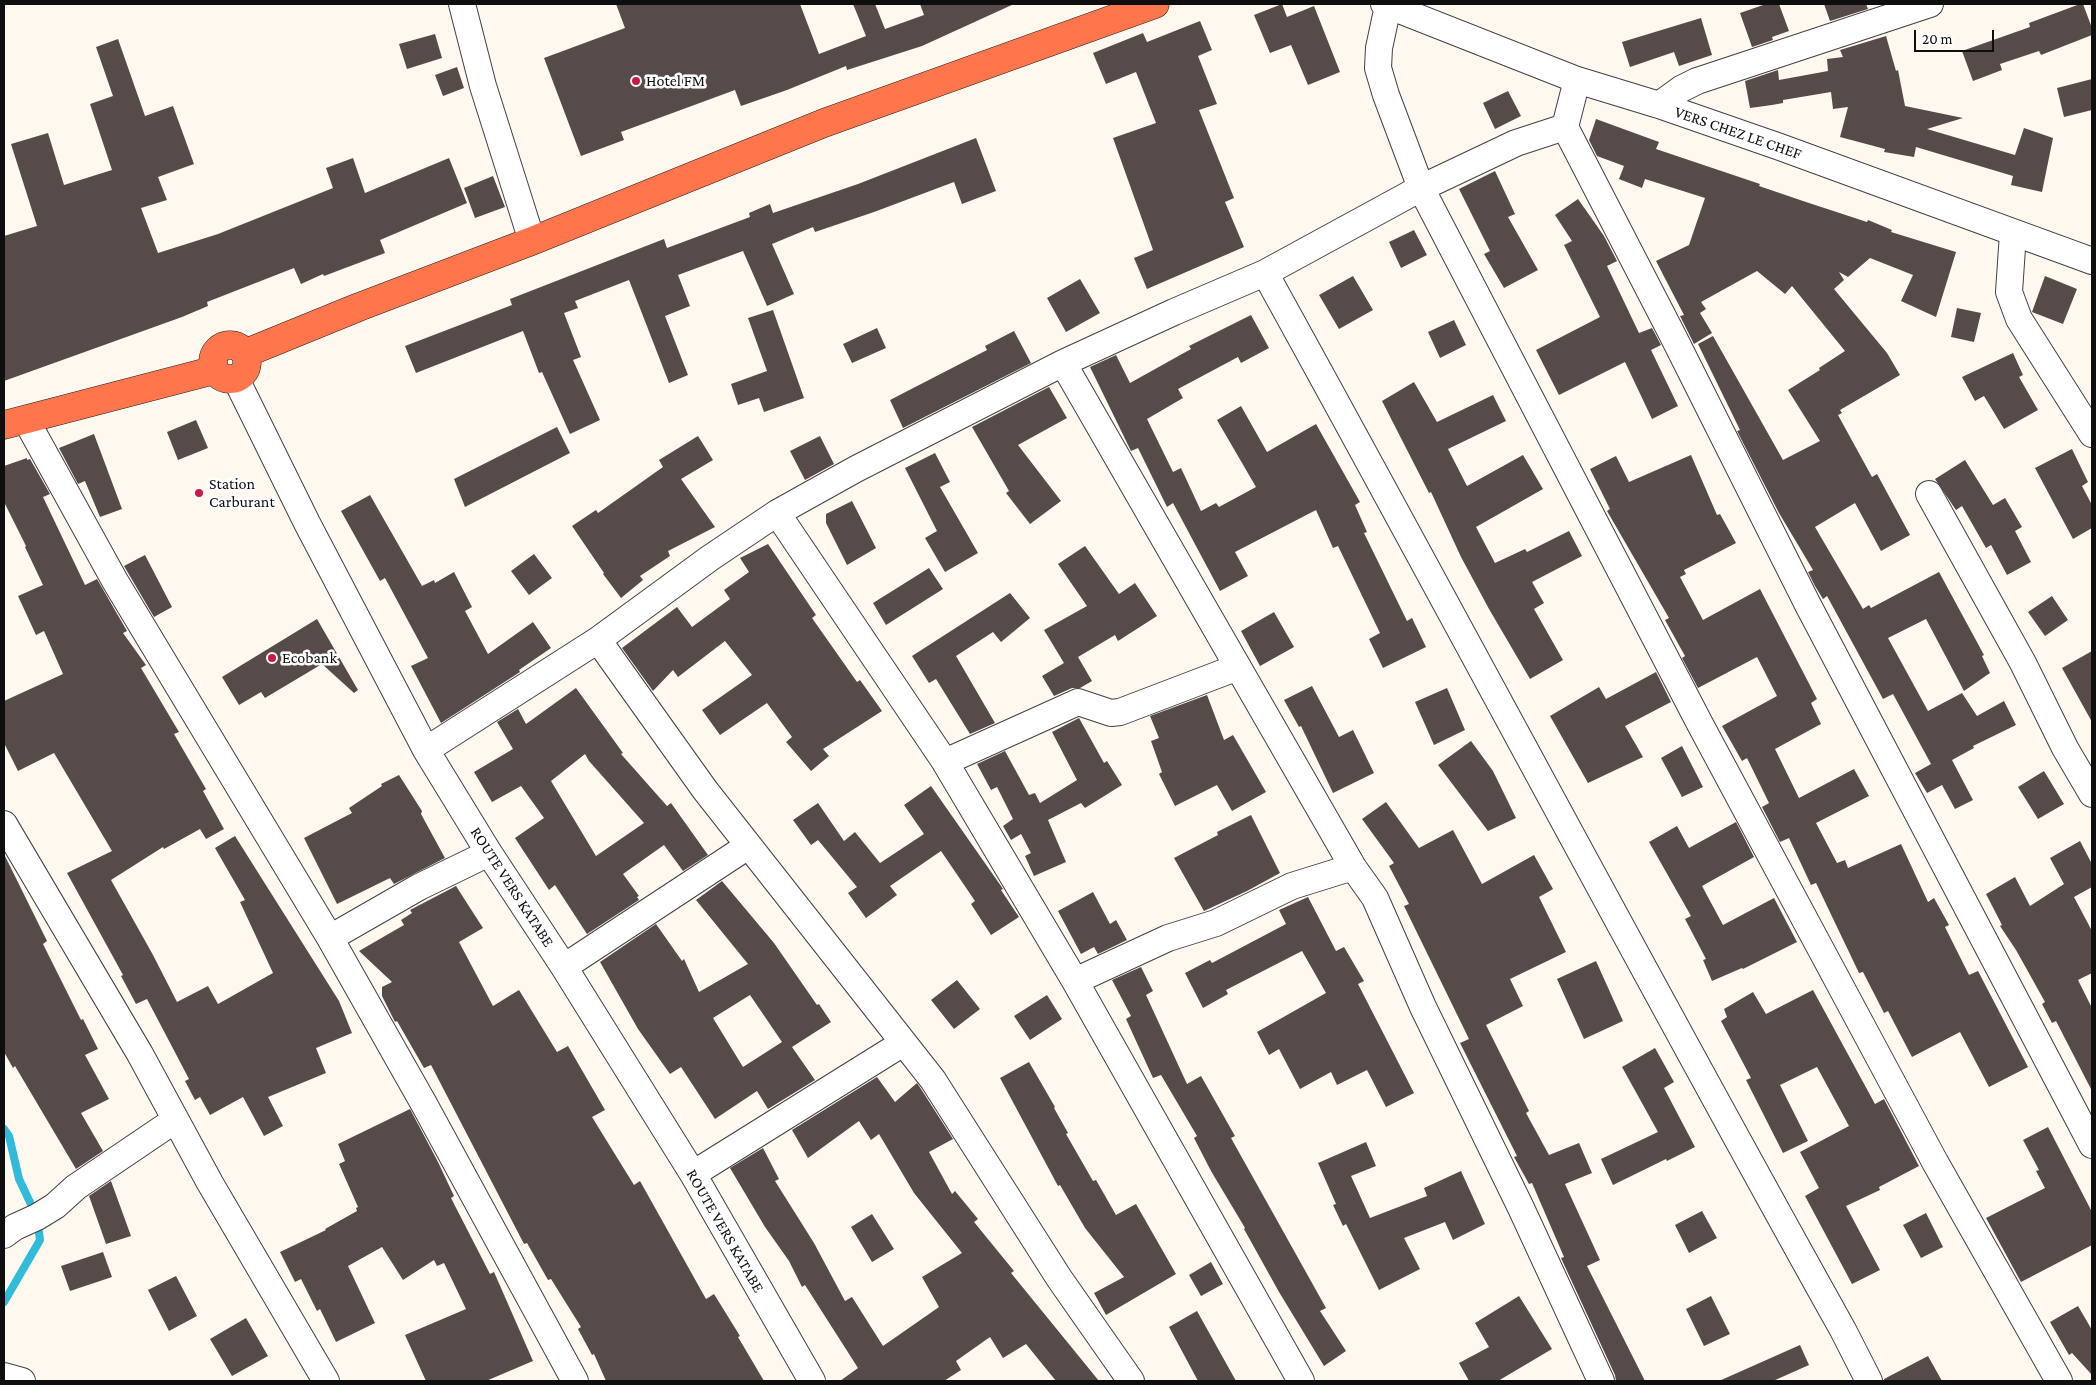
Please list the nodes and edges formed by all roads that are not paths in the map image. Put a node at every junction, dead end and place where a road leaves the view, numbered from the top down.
1 (462, 4) edge
2 (1155, 4) edge
3 (1930, 4) edge
4 (1386, 5) edge
5 (1577, 80) junction
6 (1659, 105) junction
7 (1565, 127) junction
8 (1421, 188) junction
9 (2013, 233) junction
10 (532, 241) junction
11 (2092, 261) edge
12 (1265, 273) junction
13 (1063, 363) junction
14 (225, 375) junction
15 (15, 422) edge
16 (2092, 434) edge
17 (1929, 494) dead end
18 (777, 513) junction
19 (598, 640) junction
20 (1238, 667) junction
21 (426, 750) junction
22 (945, 762) junction
23 (2092, 794) edge
24 (4, 824) edge
25 (748, 846) junction
26 (489, 853) junction
27 (1353, 867) junction
28 (330, 938) junction
29 (564, 967) junction
30 (1076, 981) junction
31 (903, 1043) junction
32 (176, 1120) junction
33 (2092, 1145) edge
34 (693, 1174) junction
35 (4, 1235) edge
36 (4, 1376) edge
37 (320, 1380) edge
38 (22, 1381) edge
39 (575, 1381) edge
40 (812, 1381) edge
41 (1131, 1381) edge
42 (1301, 1381) edge
43 (1601, 1381) edge
44 (1869, 1381) edge
45 (2059, 1381) edge

1 - 10 street
2 - 10 highway
3 - 6 street
4 - 5 street, VERS CHEZ LE CHEF
4 - 8 street
5 - 6 street, VERS CHEZ LE CHEF
5 - 7 street
6 - 9 street, VERS CHEZ LE CHEF
7 - 8 street
7 - 33 street
8 - 12 street
8 - 45 street
9 - 11 street, VERS CHEZ LE CHEF
9 - 16 street
10 - 14 highway
12 - 13 street
12 - 44 street
13 - 18 street
13 - 20 street
14 - 15 highway
14 - 21 street, ROUTE VERS KATABE
15 - 28 street
17 - 23 street
18 - 19 street
18 - 22 street
19 - 21 street
19 - 25 street
20 - 22 street
20 - 27 street
21 - 26 street, ROUTE VERS KATABE
22 - 30 street
24 - 32 street
25 - 29 street
25 - 31 street
26 - 28 street
26 - 29 street, ROUTE VERS KATABE
27 - 30 street
27 - 43 street
28 - 39 street
29 - 34 street, ROUTE VERS KATABE
30 - 42 street
31 - 34 street
31 - 41 street
32 - 35 street
32 - 37 street
34 - 40 street, ROUTE VERS KATABE
36 - 38 street

